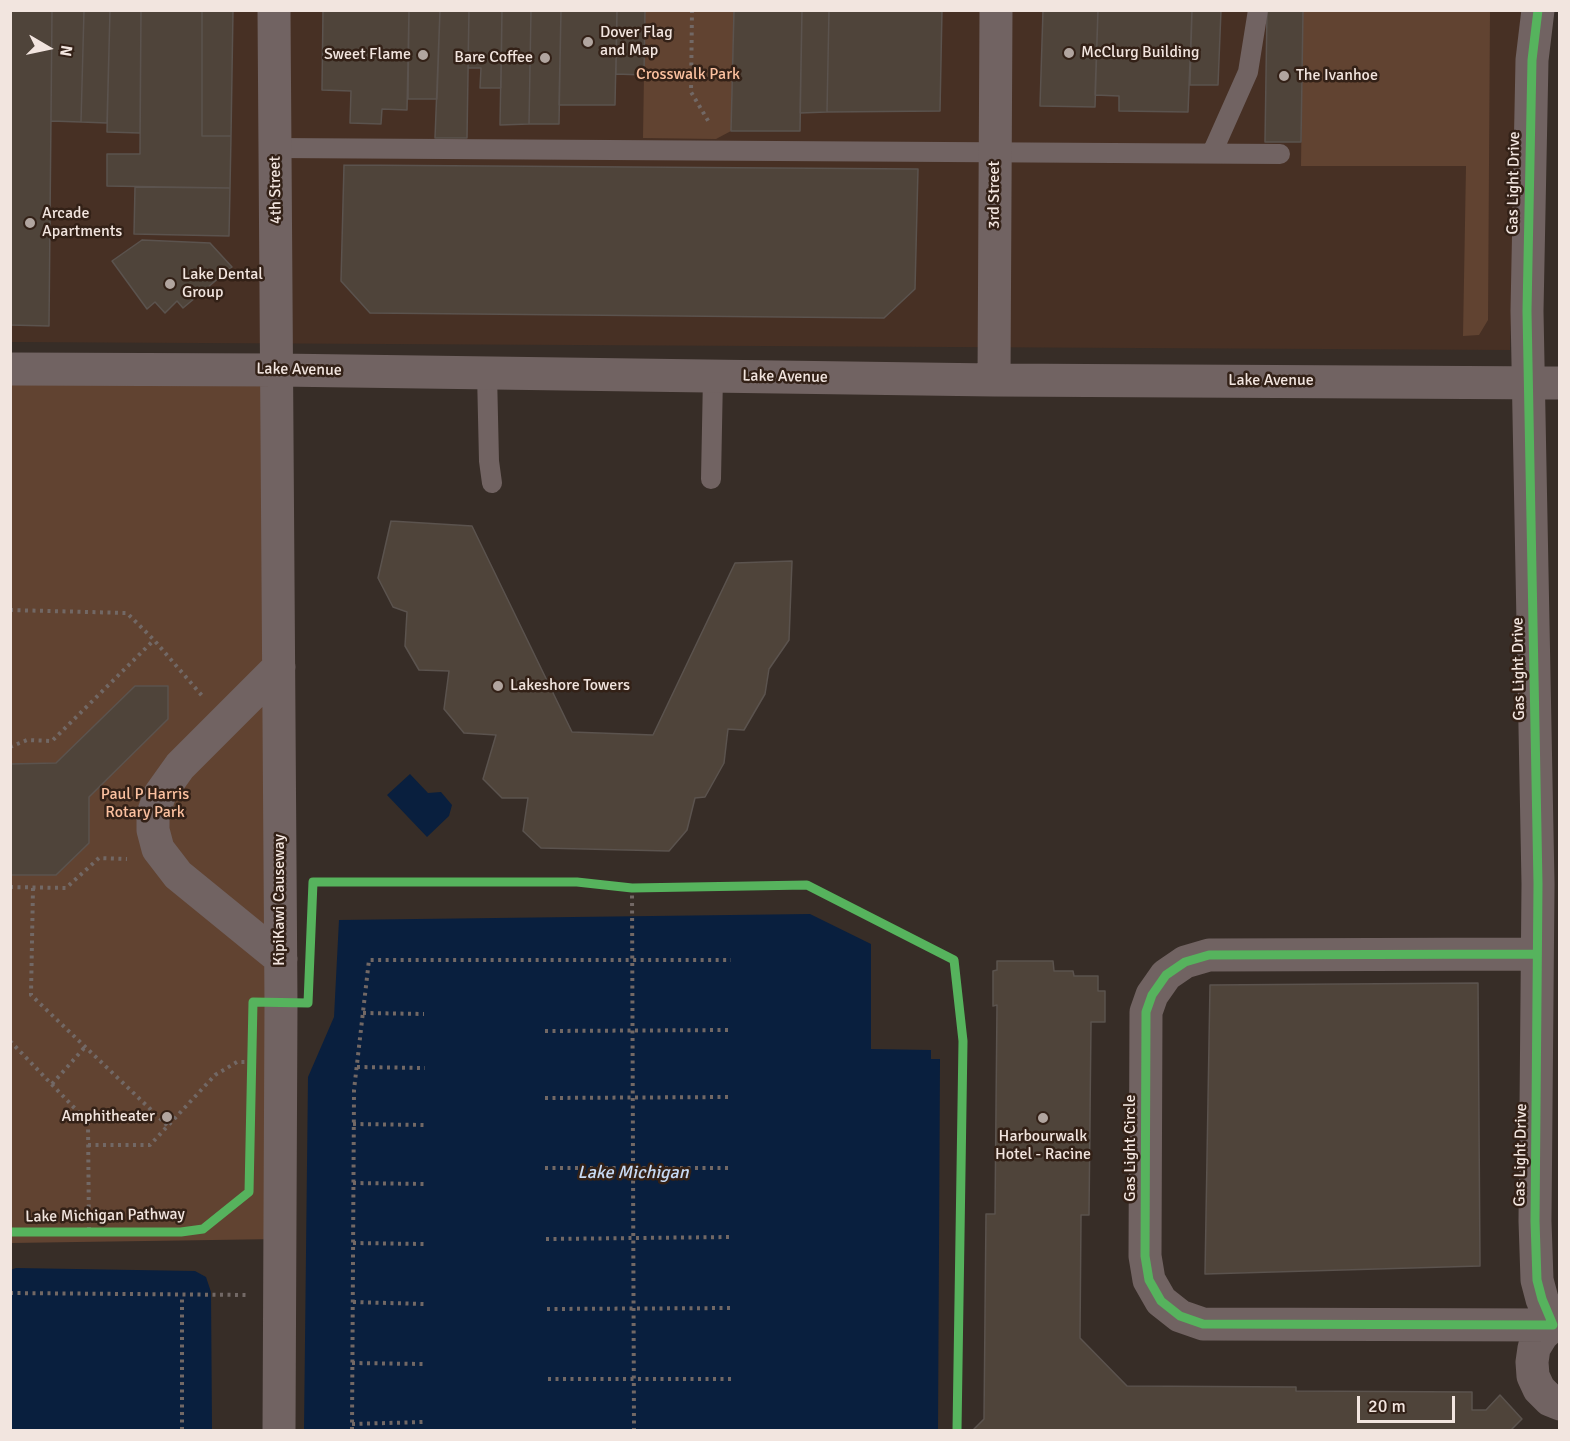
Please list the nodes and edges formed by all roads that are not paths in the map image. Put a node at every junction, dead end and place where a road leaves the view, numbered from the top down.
1 (274, 10) edge
2 (996, 10) edge
3 (1258, 10) edge
4 (1538, 10) edge
5 (275, 148) junction
6 (995, 152) junction
7 (1212, 153) junction
8 (1280, 154) dead end
9 (10, 369) edge
10 (278, 370) junction
11 (487, 372) junction
12 (712, 376) junction
13 (994, 380) junction
14 (1528, 382) junction
15 (1560, 383) edge
16 (711, 479) dead end
17 (492, 483) dead end
18 (279, 667) junction
19 (1548, 835) edge
20 (1549, 884) edge
21 (1537, 954) junction
22 (281, 958) junction
23 (1556, 1324) edge
24 (1560, 1404) edge
25 (279, 1431) edge

1 - 5 street, 4th Street
2 - 6 street, 3rd Street
3 - 7 lane
4 - 14 street, Gas Light Drive
5 - 6 lane
5 - 10 street, 4th Street
6 - 7 lane
6 - 13 street, 3rd Street
7 - 8 lane
9 - 10 street, Lake Avenue
10 - 11 street, Lake Avenue
10 - 18 street, KipiKawi Causeway
11 - 12 street, Lake Avenue
11 - 17 lane
12 - 13 street, Lake Avenue
12 - 16 lane
13 - 14 street, Lake Avenue
14 - 15 street, Lake Avenue
14 - 19 street, Gas Light Drive
18 - 22 street, KipiKawi Causeway
18 - 22 street
19 - 20 street, Gas Light Drive
20 - 21 street, Gas Light Drive
21 - 23 street, Gas Light Drive
21 - 23 street, Gas Light Circle
22 - 25 street, KipiKawi Causeway
23 - 24 street

